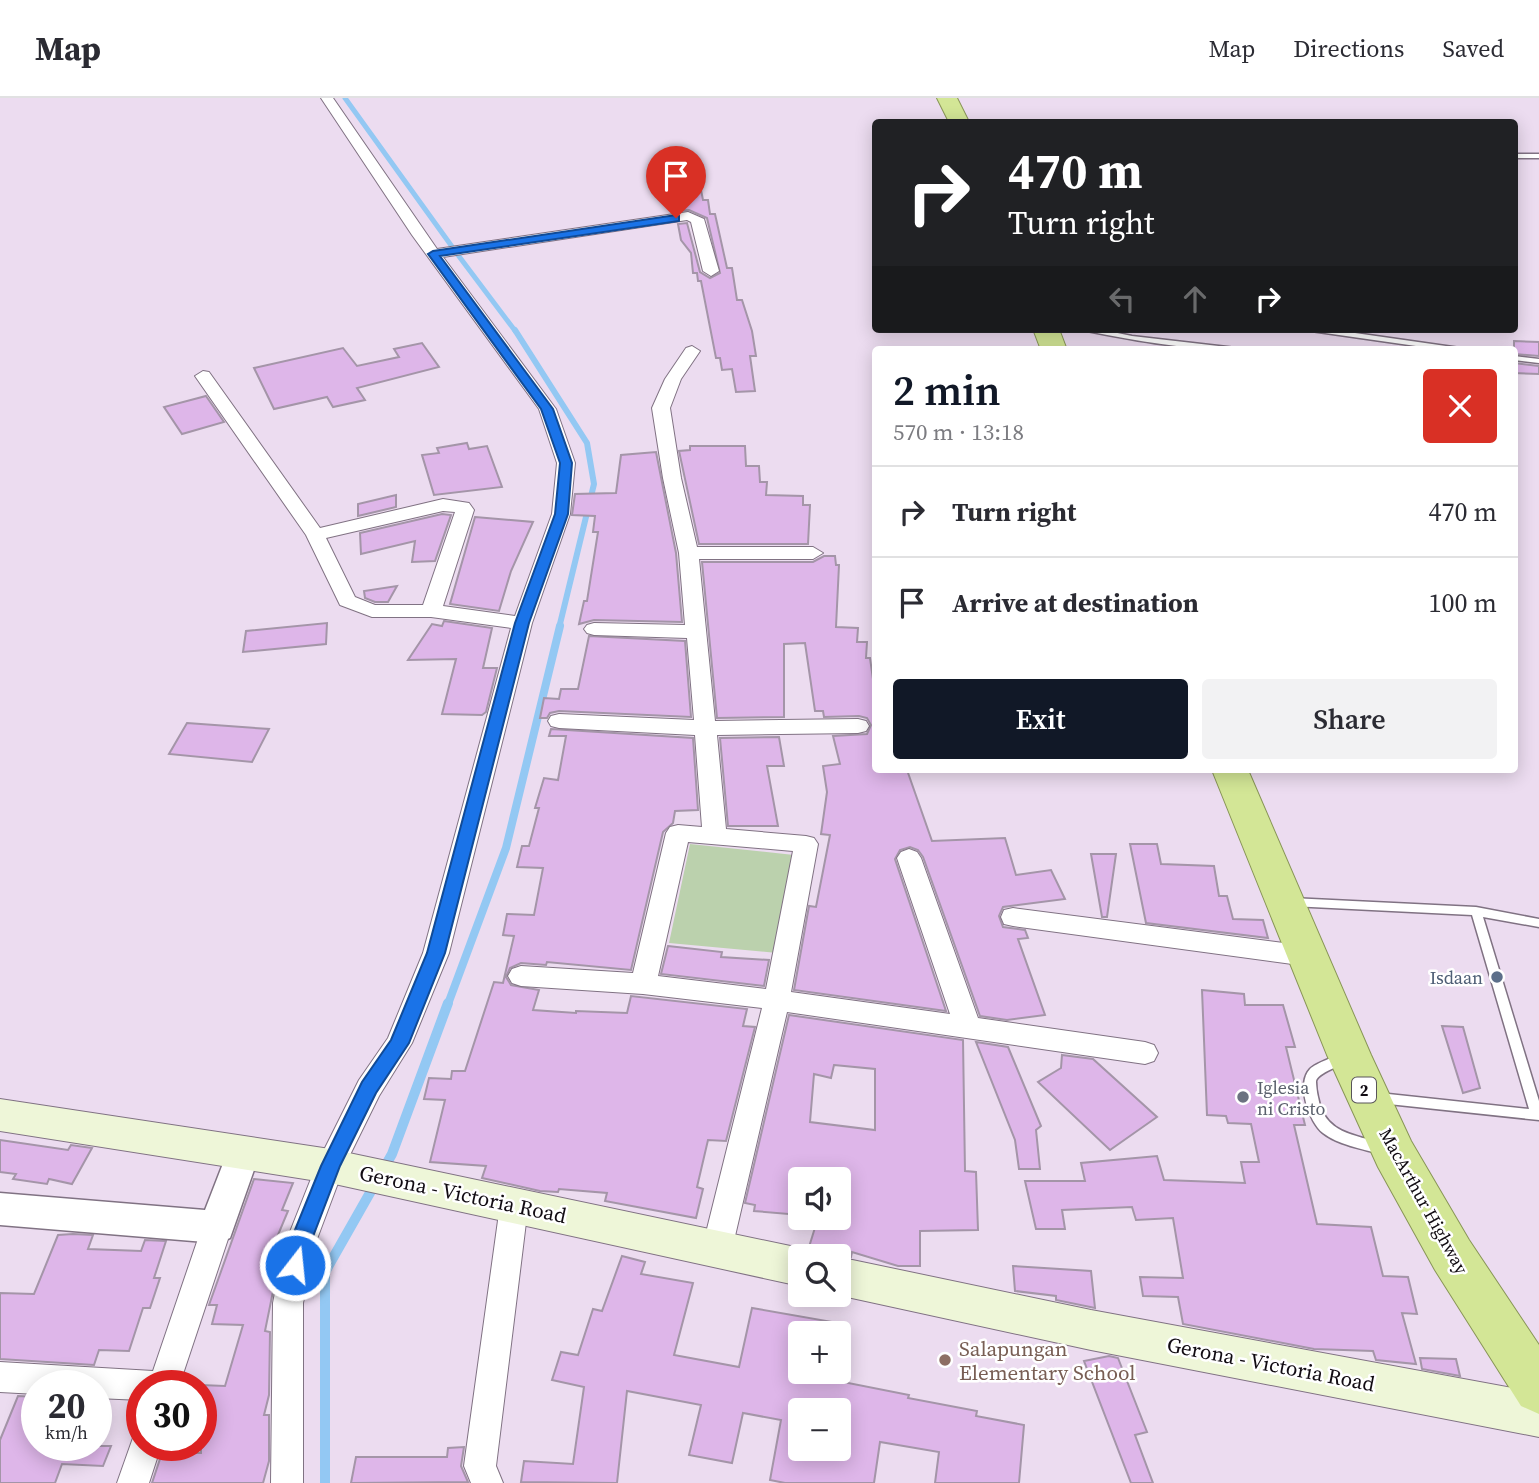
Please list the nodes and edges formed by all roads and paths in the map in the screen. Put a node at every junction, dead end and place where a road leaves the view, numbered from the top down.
1 (327, 98) edge
2 (947, 98) edge
3 (958, 119) edge
4 (1518, 156) edge
5 (1539, 156) edge
6 (433, 254) junction
7 (711, 271) dead end
8 (1107, 333) edge
9 (1339, 333) edge
10 (1201, 346) edge
11 (1432, 346) edge
12 (692, 351) dead end
13 (1518, 358) edge
14 (1539, 361) edge
15 (203, 376) dead end
16 (315, 535) junction
17 (689, 553) junction
18 (813, 553) dead end
19 (431, 611) junction
20 (522, 623) junction
21 (594, 629) dead end
22 (696, 632) junction
23 (559, 721) dead end
24 (858, 726) dead end
25 (704, 728) junction
26 (1231, 773) edge
27 (715, 836) junction
28 (909, 858) dead end
29 (1285, 901) junction
30 (1476, 911) junction
31 (1013, 917) dead end
32 (1539, 923) edge
33 (1307, 956) junction
34 (521, 976) dead end
35 (643, 984) junction
36 (777, 1000) junction
37 (968, 1028) junction
38 (1144, 1053) dead end
39 (1349, 1055) junction
40 (1367, 1096) junction
41 (0, 1115) edge
42 (243, 1153) junction
43 (1394, 1153) junction
44 (341, 1168) junction
45 (514, 1206) junction
46 (0, 1209) edge
47 (217, 1227) junction
48 (716, 1250) junction
49 (788, 1265) edge
50 (851, 1279) edge
51 (168, 1370) edge
52 (0, 1377) edge
53 (126, 1384) edge
54 (1539, 1389) edge
55 (1539, 1415) edge
56 (141, 1461) edge
57 (134, 1483) edge
58 (287, 1483) edge
59 (487, 1483) edge

1 - 6 street
2 - 3 highway
4 - 5 lane
6 - 7 street
6 - 20 street
8 - 10 lane
9 - 11 lane
12 - 17 street
13 - 14 lane
15 - 16 street
16 - 19 street
16 - 19 street
17 - 18 street
17 - 22 street
19 - 20 street
20 - 44 street
21 - 22 street
22 - 25 street
23 - 25 street
24 - 25 street
25 - 27 street
26 - 29 highway, MacArthur Highway / 2
27 - 35 street
27 - 36 street
28 - 37 street
29 - 30 lane
29 - 33 highway, MacArthur Highway / 2
30 - 32 lane
30 - 40 lane
31 - 33 street
33 - 39 highway, MacArthur Highway / 2
34 - 35 street
35 - 36 street
36 - 37 street
36 - 48 street
37 - 38 street
39 - 40 highway, MacArthur Highway / 2
39 - 43 lane
40 - 43 highway, MacArthur Highway / 2
41 - 42 main road, Gerona - Victoria Road
42 - 44 main road, Gerona - Victoria Road
42 - 47 street
43 - 54 highway, MacArthur Highway / 2
44 - 45 main road, Gerona - Victoria Road
44 - 58 street
45 - 48 main road, Gerona - Victoria Road
45 - 59 street
46 - 47 street
47 - 51 street
48 - 49 main road, Gerona - Victoria Road
50 - 55 main road, Gerona - Victoria Road
52 - 53 street
56 - 57 street

